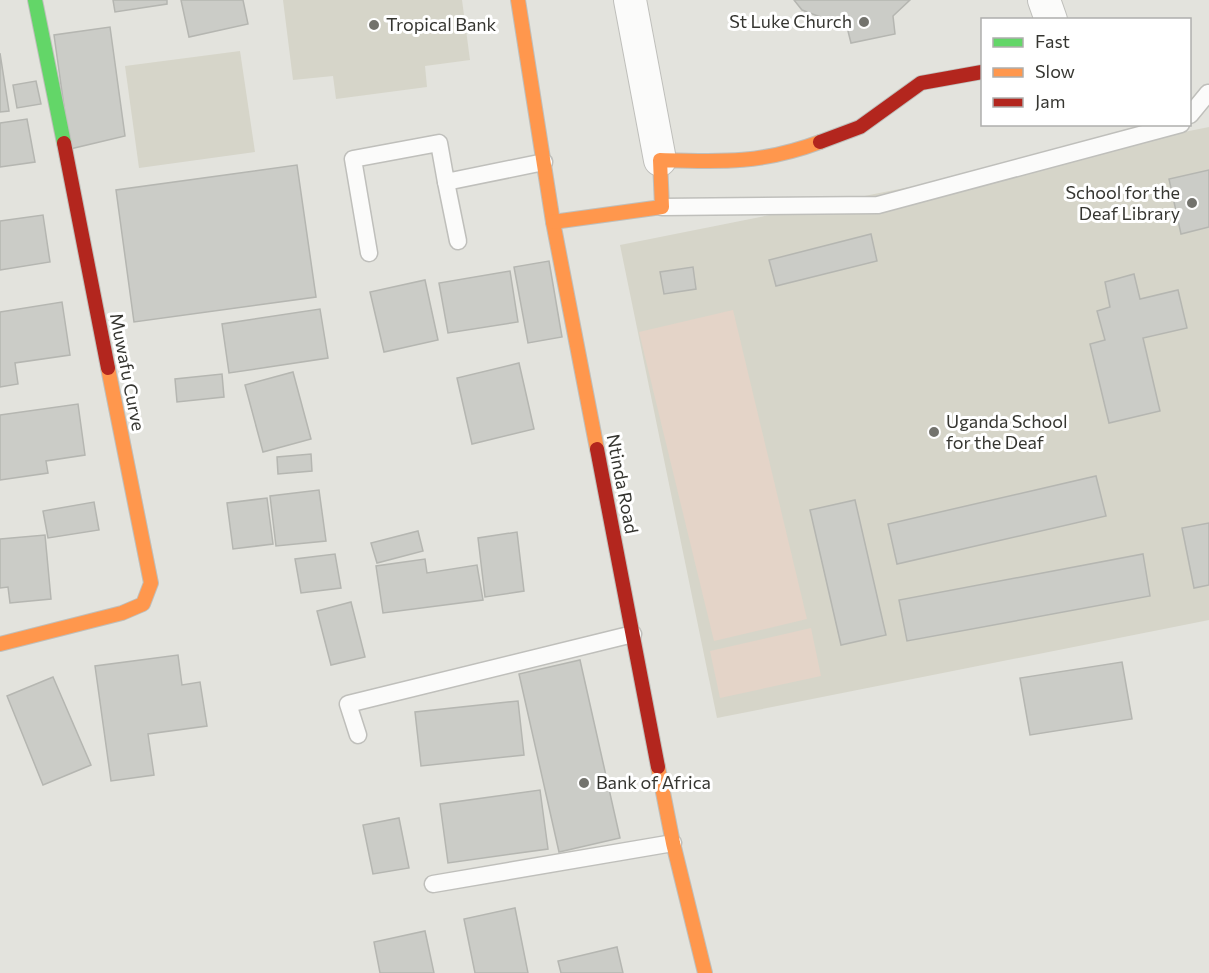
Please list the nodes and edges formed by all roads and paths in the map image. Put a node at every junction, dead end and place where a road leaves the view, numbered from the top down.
1 (35, 0) edge
2 (518, 0) edge
3 (630, 0) edge
4 (1044, 0) edge
5 (1050, 18) edge
6 (981, 72) edge
7 (1208, 93) edge
8 (1191, 114) edge
9 (1174, 126) edge
10 (660, 160) junction
11 (544, 162) junction
12 (446, 182) junction
13 (662, 207) junction
14 (554, 222) junction
15 (458, 241) dead end
16 (369, 253) dead end
17 (633, 634) junction
18 (0, 644) edge
19 (358, 735) dead end
20 (673, 843) junction
21 (433, 884) dead end
22 (705, 973) edge

1 - 18 street, Muwafu Curve
2 - 11 street, Ntinda Road
3 - 10 street
4 - 5 street
6 - 10 street
7 - 8 lane
9 - 13 lane
10 - 13 street
11 - 12 lane
11 - 14 street, Ntinda Road
12 - 15 lane
12 - 16 lane
13 - 14 street
14 - 17 street, Ntinda Road
17 - 19 lane
17 - 20 street, Ntinda Road
20 - 21 lane
20 - 22 street, Ntinda Road

